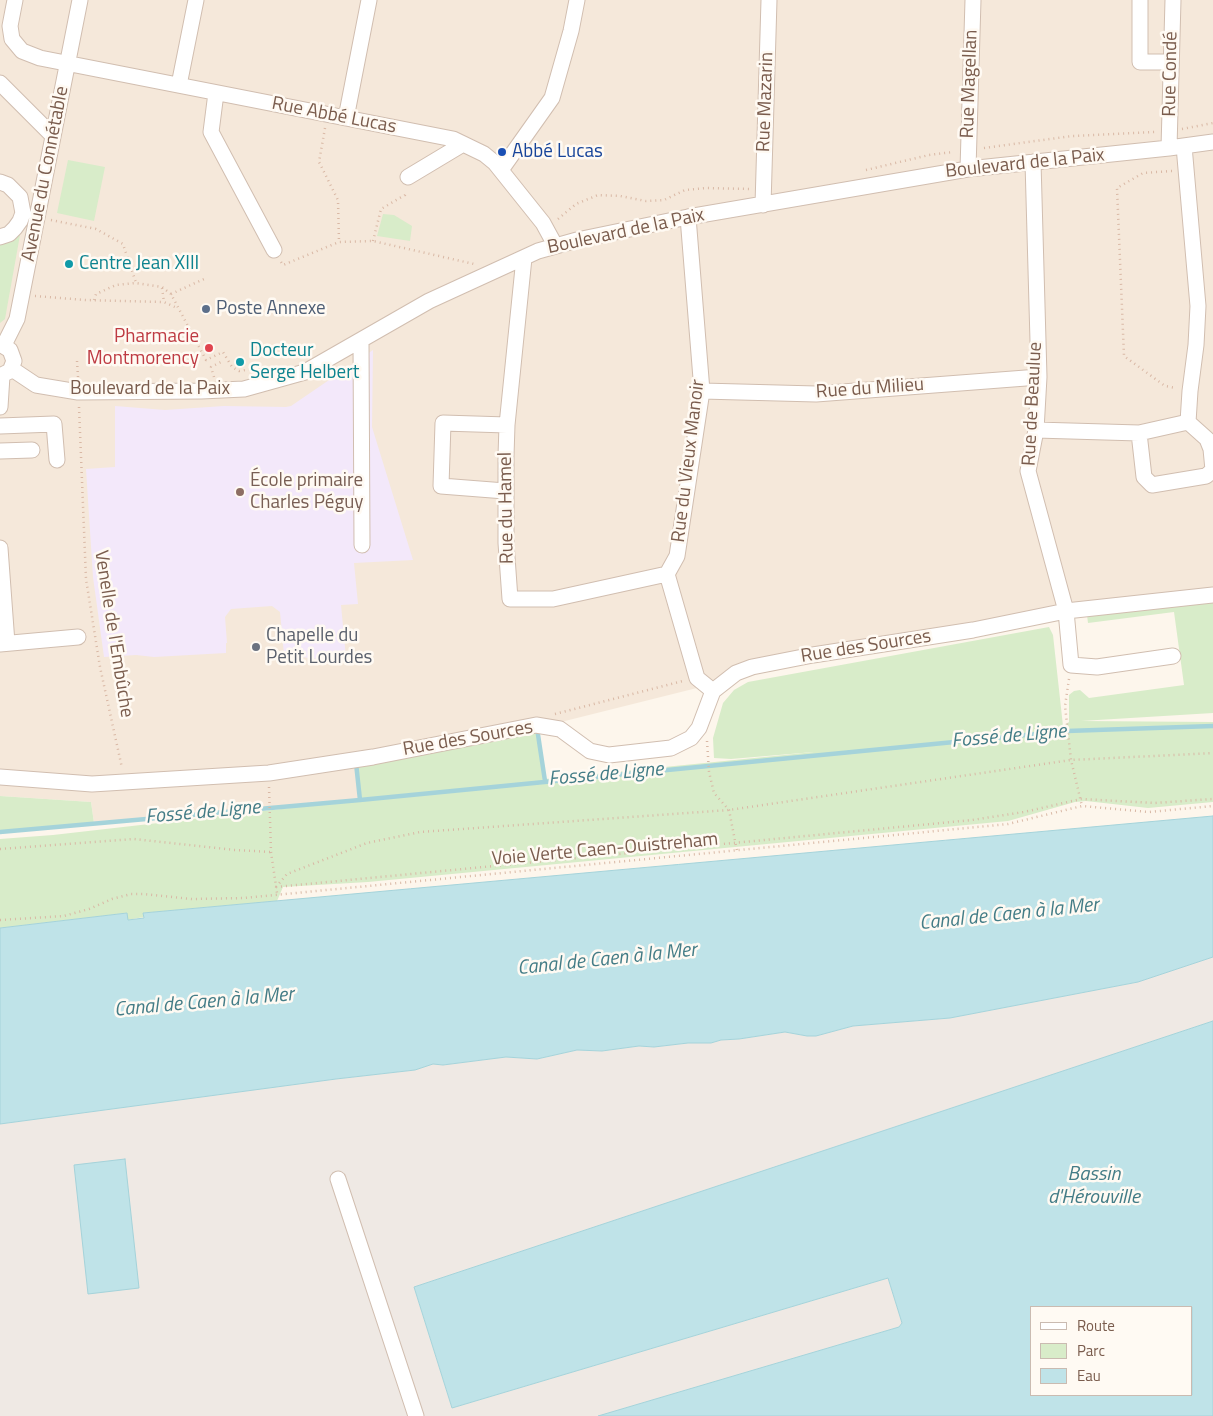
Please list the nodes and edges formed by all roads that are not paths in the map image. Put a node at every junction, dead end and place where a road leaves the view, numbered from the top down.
1 (15, 0) edge
2 (80, 0) edge
3 (196, 0) edge
4 (369, 0) edge
5 (577, 0) edge
6 (769, 0) edge
7 (973, 0) edge
8 (1140, 0) edge
9 (1172, 0) edge
10 (0, 7) edge
11 (1171, 62) junction
12 (67, 63) junction
13 (0, 83) edge
14 (179, 85) junction
15 (216, 93) junction
16 (346, 118) junction
17 (53, 136) junction
18 (1213, 142) edge
19 (463, 144) junction
20 (1177, 147) junction
21 (1033, 162) junction
22 (968, 169) junction
23 (501, 170) junction
24 (408, 177) road end
25 (0, 182) edge
26 (763, 205) junction
27 (688, 217) junction
28 (0, 237) edge
29 (556, 246) junction
30 (274, 250) road end
31 (524, 258) junction
32 (361, 341) junction
33 (2, 345) edge
34 (4, 374) edge
35 (1039, 377) junction
36 (702, 391) junction
37 (0, 407) edge
38 (1188, 422) junction
39 (507, 425) junction
40 (0, 426) edge
41 (1036, 430) junction
42 (1139, 433) junction
43 (32, 450) dead end
44 (0, 451) edge
45 (57, 460) dead end
46 (1213, 470) edge
47 (505, 490) junction
48 (362, 545) dead end
49 (0, 548) edge
50 (667, 574) junction
51 (1213, 594) edge
52 (1066, 612) junction
53 (78, 637) dead end
54 (3, 643) edge
55 (1174, 656) dead end
56 (713, 691) junction
57 (0, 777) edge
58 (338, 1179) dead end
59 (416, 1416) edge

1 - 10 street
1 - 12 street, Rue Abbé Lucas
2 - 12 street, Avenue du Connétable
3 - 14 street
4 - 16 street
5 - 23 street
6 - 26 street, Rue Mazarin
7 - 22 street, Rue Magellan
8 - 11 street
9 - 11 street, Rue Condé
11 - 20 street, Rue Condé
12 - 14 street, Rue Abbé Lucas
12 - 17 street, Avenue du Connétable
13 - 17 street
14 - 15 street, Rue Abbé Lucas
15 - 16 street, Rue Abbé Lucas
15 - 30 street
16 - 19 street, Rue Abbé Lucas
17 - 33 street, Avenue du Connétable
18 - 20 street, Boulevard de la Paix
19 - 23 street, Rue Abbé Lucas
19 - 24 street
20 - 21 street, Boulevard de la Paix
20 - 38 street, Rue Condé
21 - 22 street, Boulevard de la Paix
21 - 35 street, Rue de Beaulue
22 - 26 street, Boulevard de la Paix
23 - 29 street, Rue Abbé Lucas
25 - 28 street
26 - 27 street, Boulevard de la Paix
27 - 29 street, Boulevard de la Paix
27 - 36 street, Rue du Vieux Manoir
29 - 31 street, Boulevard de la Paix
31 - 32 street, Boulevard de la Paix
31 - 39 street, Rue du Hamel
32 - 34 street, Boulevard de la Paix
32 - 48 street
33 - 34 street
34 - 37 street
35 - 36 street, Rue du Milieu
35 - 41 street, Rue de Beaulue
36 - 50 street, Rue du Vieux Manoir
38 - 42 street
38 - 46 street
39 - 47 street, Rue du Hamel
39 - 47 street
40 - 45 street
41 - 42 street
41 - 52 street, Rue de Beaulue
42 - 46 street
43 - 44 street
47 - 50 street, Rue du Hamel
49 - 54 street
50 - 56 street
51 - 52 street, Rue des Sources
52 - 55 street, Rue de Beaulue
52 - 56 street, Rue des Sources
53 - 54 street
56 - 57 street, Rue des Sources
58 - 59 street

